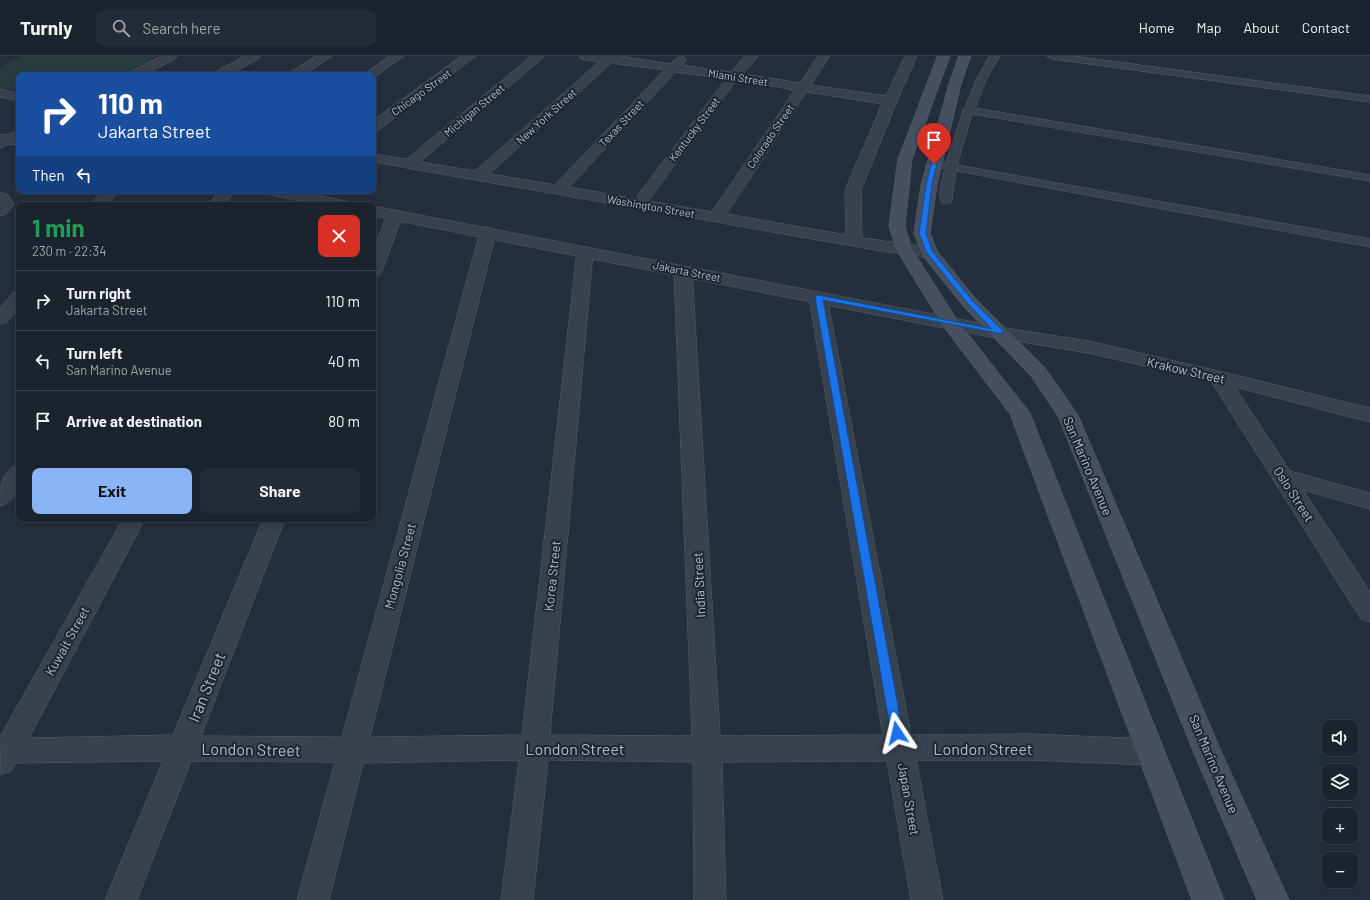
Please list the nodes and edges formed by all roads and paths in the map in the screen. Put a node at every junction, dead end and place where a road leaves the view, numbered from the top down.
1 (171, 56) edge
2 (254, 56) edge
3 (326, 56) edge
4 (398, 56) edge
5 (470, 56) edge
6 (539, 56) edge
7 (585, 56) edge
8 (684, 56) edge
9 (752, 56) edge
10 (824, 56) edge
11 (911, 56) edge
12 (944, 56) edge
13 (965, 56) edge
14 (994, 56) edge
15 (1052, 56) edge
16 (611, 58) edge
17 (673, 68) junction
18 (140, 72) edge
19 (225, 72) edge
20 (300, 72) edge
21 (374, 72) edge
22 (734, 76) junction
23 (803, 88) junction
24 (0, 93) edge
25 (16, 96) edge
26 (1370, 99) edge
27 (890, 101) junction
28 (925, 104) junction
29 (948, 108) junction
30 (967, 110) junction
31 (376, 125) edge
32 (376, 158) edge
33 (410, 164) junction
34 (934, 164) junction
35 (951, 167) junction
36 (479, 176) junction
37 (1370, 178) edge
38 (559, 190) junction
39 (108, 194) edge
40 (282, 194) edge
41 (0, 197) edge
42 (946, 200) dead end
43 (102, 202) edge
44 (308, 202) edge
45 (638, 204) junction
46 (0, 211) edge
47 (376, 212) edge
48 (395, 215) junction
49 (717, 217) junction
50 (488, 232) junction
51 (854, 241) junction
52 (1370, 243) edge
53 (904, 249) junction
54 (585, 252) junction
55 (929, 252) junction
56 (376, 263) edge
57 (683, 271) junction
58 (818, 297) junction
59 (16, 300) edge
60 (0, 319) edge
61 (950, 322) junction
62 (1000, 333) junction
63 (1218, 377) junction
64 (1370, 415) edge
65 (16, 476) edge
66 (1283, 478) junction
67 (0, 498) edge
68 (1370, 501) edge
69 (132, 522) edge
70 (273, 522) edge
71 (1370, 612) edge
72 (182, 748) junction
73 (535, 748) junction
74 (707, 749) junction
75 (900, 749) junction
76 (352, 750) junction
77 (1151, 752) junction
78 (2, 755) edge
79 (120, 900) edge
80 (313, 900) edge
81 (517, 900) edge
82 (710, 900) edge
83 (927, 900) edge
84 (1208, 900) edge
85 (1273, 900) edge

1 - 18 street
2 - 19 street
3 - 20 street
4 - 21 street
5 - 31 street, Chicago Street
6 - 33 street, Michigan Street
7 - 16 street, Miami Street
8 - 17 street, Texas Street
9 - 22 street, Kentucky Street
10 - 23 street, Colorado Street
11 - 27 street
12 - 28 main road
13 - 29 main road, San Marino Avenue
14 - 30 lane
15 - 26 lane
16 - 17 street, Miami Street
16 - 36 street, New York Street
17 - 22 street, Miami Street
17 - 38 street, Texas Street
22 - 23 street, Miami Street
22 - 45 street, Kentucky Street
23 - 27 street, Miami Street
23 - 49 street, Colorado Street
24 - 25 street
27 - 51 street
28 - 29 main road
28 - 53 main road
29 - 34 main road, San Marino Avenue
30 - 35 lane
30 - 37 lane
32 - 33 street, Washington Street
33 - 36 street, Washington Street
34 - 35 lane
34 - 55 main road, San Marino Avenue
35 - 42 lane
35 - 52 lane
36 - 38 street, Washington Street
38 - 45 street, Washington Street
39 - 43 street
40 - 44 street
41 - 46 street
45 - 49 street, Washington Street
47 - 48 street, Jakarta Street
48 - 50 street, Jakarta Street
48 - 56 street
49 - 51 street, Washington Street
50 - 54 street, Jakarta Street
50 - 76 street, Mongolia Street
51 - 53 street, Washington Street
53 - 55 street, Washington Street
53 - 61 main road
54 - 57 street, Jakarta Street
54 - 73 street, Korea Street
55 - 62 main road, San Marino Avenue
57 - 58 street, Jakarta Street
57 - 74 street, India Street
58 - 61 street, Jakarta Street
58 - 75 street, Japan Street
59 - 60 street
61 - 62 street, Jakarta Street
61 - 77 main road
62 - 63 street, Krakow Street
62 - 85 main road, San Marino Avenue
63 - 64 street, Krakow Street
63 - 66 street, Oslo Street
65 - 67 street
66 - 68 street
66 - 71 street, Oslo Street
69 - 78 street, Kuwait Street
70 - 72 street, Iran Street
72 - 76 street, London Street
72 - 78 street, London Street
72 - 79 street, Iran Street
73 - 74 street, London Street
73 - 76 street, London Street
73 - 81 street, Korea Street
74 - 75 street, London Street
74 - 82 street, India Street
75 - 77 street, London Street
75 - 83 street, Japan Street
76 - 80 street, Mongolia Street
77 - 84 main road

